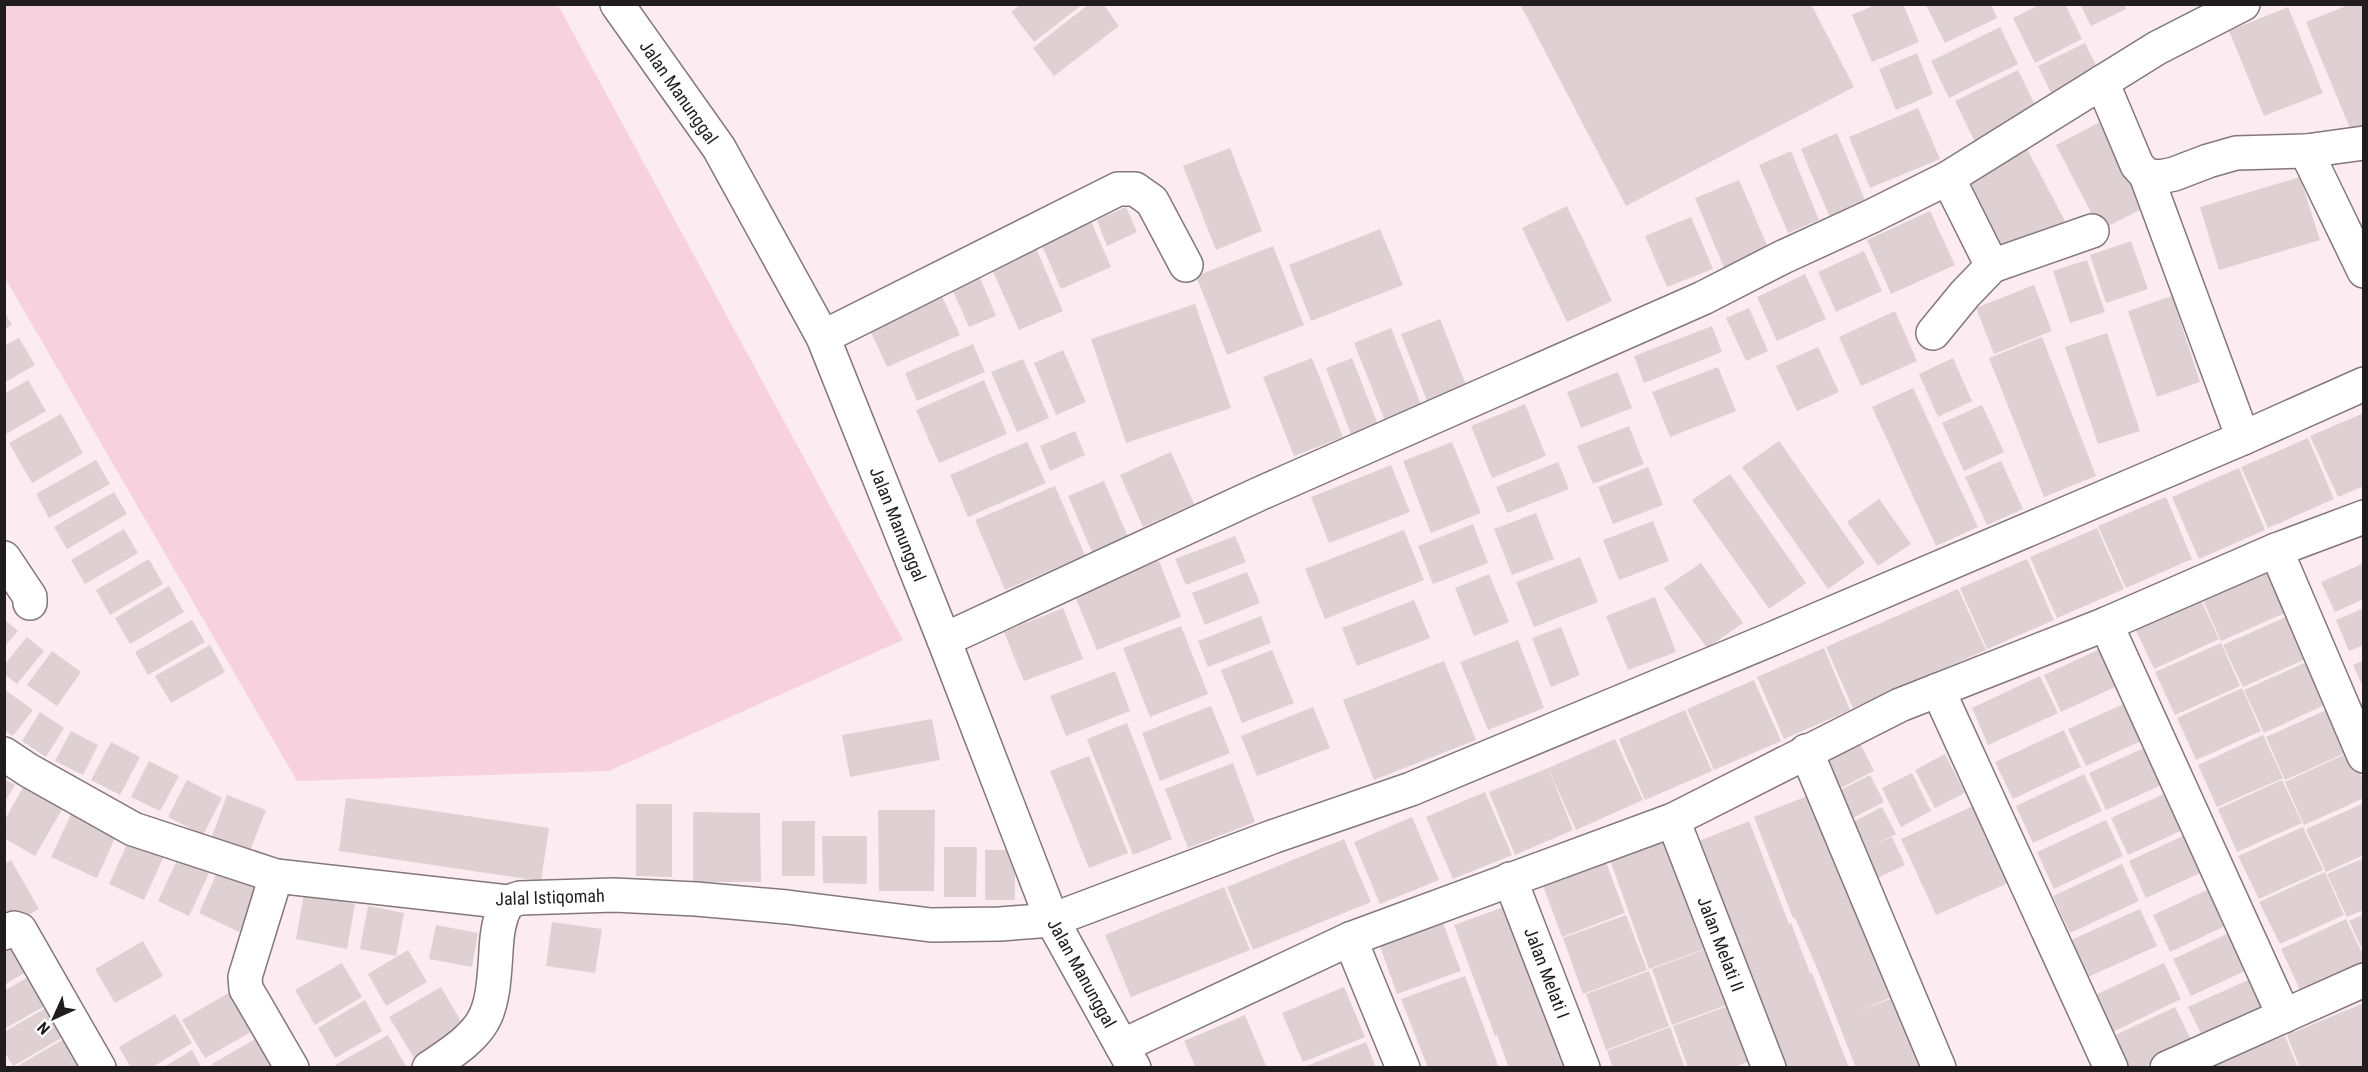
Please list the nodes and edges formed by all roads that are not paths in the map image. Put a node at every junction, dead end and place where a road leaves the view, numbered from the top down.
1 (617, 4) edge
2 (2243, 4) edge
3 (2102, 82) junction
4 (2364, 143) edge
5 (2307, 152) junction
6 (2146, 175) junction
7 (1948, 177) junction
8 (2092, 231) dead end
9 (1186, 265) dead end
10 (1992, 266) junction
11 (2364, 271) edge
12 (1933, 333) dead end
13 (823, 337) junction
14 (2364, 384) edge
15 (2243, 438) junction
16 (2364, 517) edge
17 (2276, 550) junction
18 (4, 558) edge
19 (4, 578) edge
20 (2106, 624) junction
21 (944, 640) junction
22 (1938, 690) junction
23 (1806, 751) junction
24 (4, 754) edge
25 (2364, 756) edge
26 (1673, 820) junction
27 (276, 876) junction
28 (1510, 879) junction
29 (508, 902) junction
30 (1052, 920) junction
31 (11, 930) edge
32 (1350, 939) junction
33 (2364, 980) edge
34 (2284, 1016) junction
35 (1128, 1057) edge
36 (99, 1068) edge
37 (292, 1068) edge
38 (429, 1068) edge
39 (1403, 1068) edge
40 (1583, 1068) edge
41 (1770, 1068) edge
42 (1939, 1068) edge
43 (2111, 1068) edge
44 (2167, 1068) edge

1 - 13 street, Jalan Manunggal
2 - 3 street
3 - 6 street
3 - 7 street
4 - 5 street
5 - 6 street
5 - 11 street
6 - 15 street
7 - 10 street
7 - 21 street
8 - 10 street
9 - 13 street
10 - 12 street
13 - 21 street, Jalan Manunggal
14 - 15 street, Jalal Istiqomah
15 - 30 street, Jalal Istiqomah
16 - 17 street
17 - 20 street
17 - 25 street
18 - 19 street
20 - 22 street
20 - 34 street
21 - 30 street, Jalan Manunggal
22 - 23 street
22 - 43 street
23 - 26 street
23 - 42 street
24 - 27 street, Jalal Istiqomah
26 - 28 street
26 - 41 street, Jalan Melati II
27 - 29 street, Jalal Istiqomah
27 - 37 street
28 - 32 street
28 - 40 street, Jalan Melati I
29 - 30 street, Jalal Istiqomah
29 - 38 street
30 - 35 street, Jalan Manunggal
31 - 36 street
32 - 35 street
32 - 39 street
33 - 34 street
34 - 44 street

